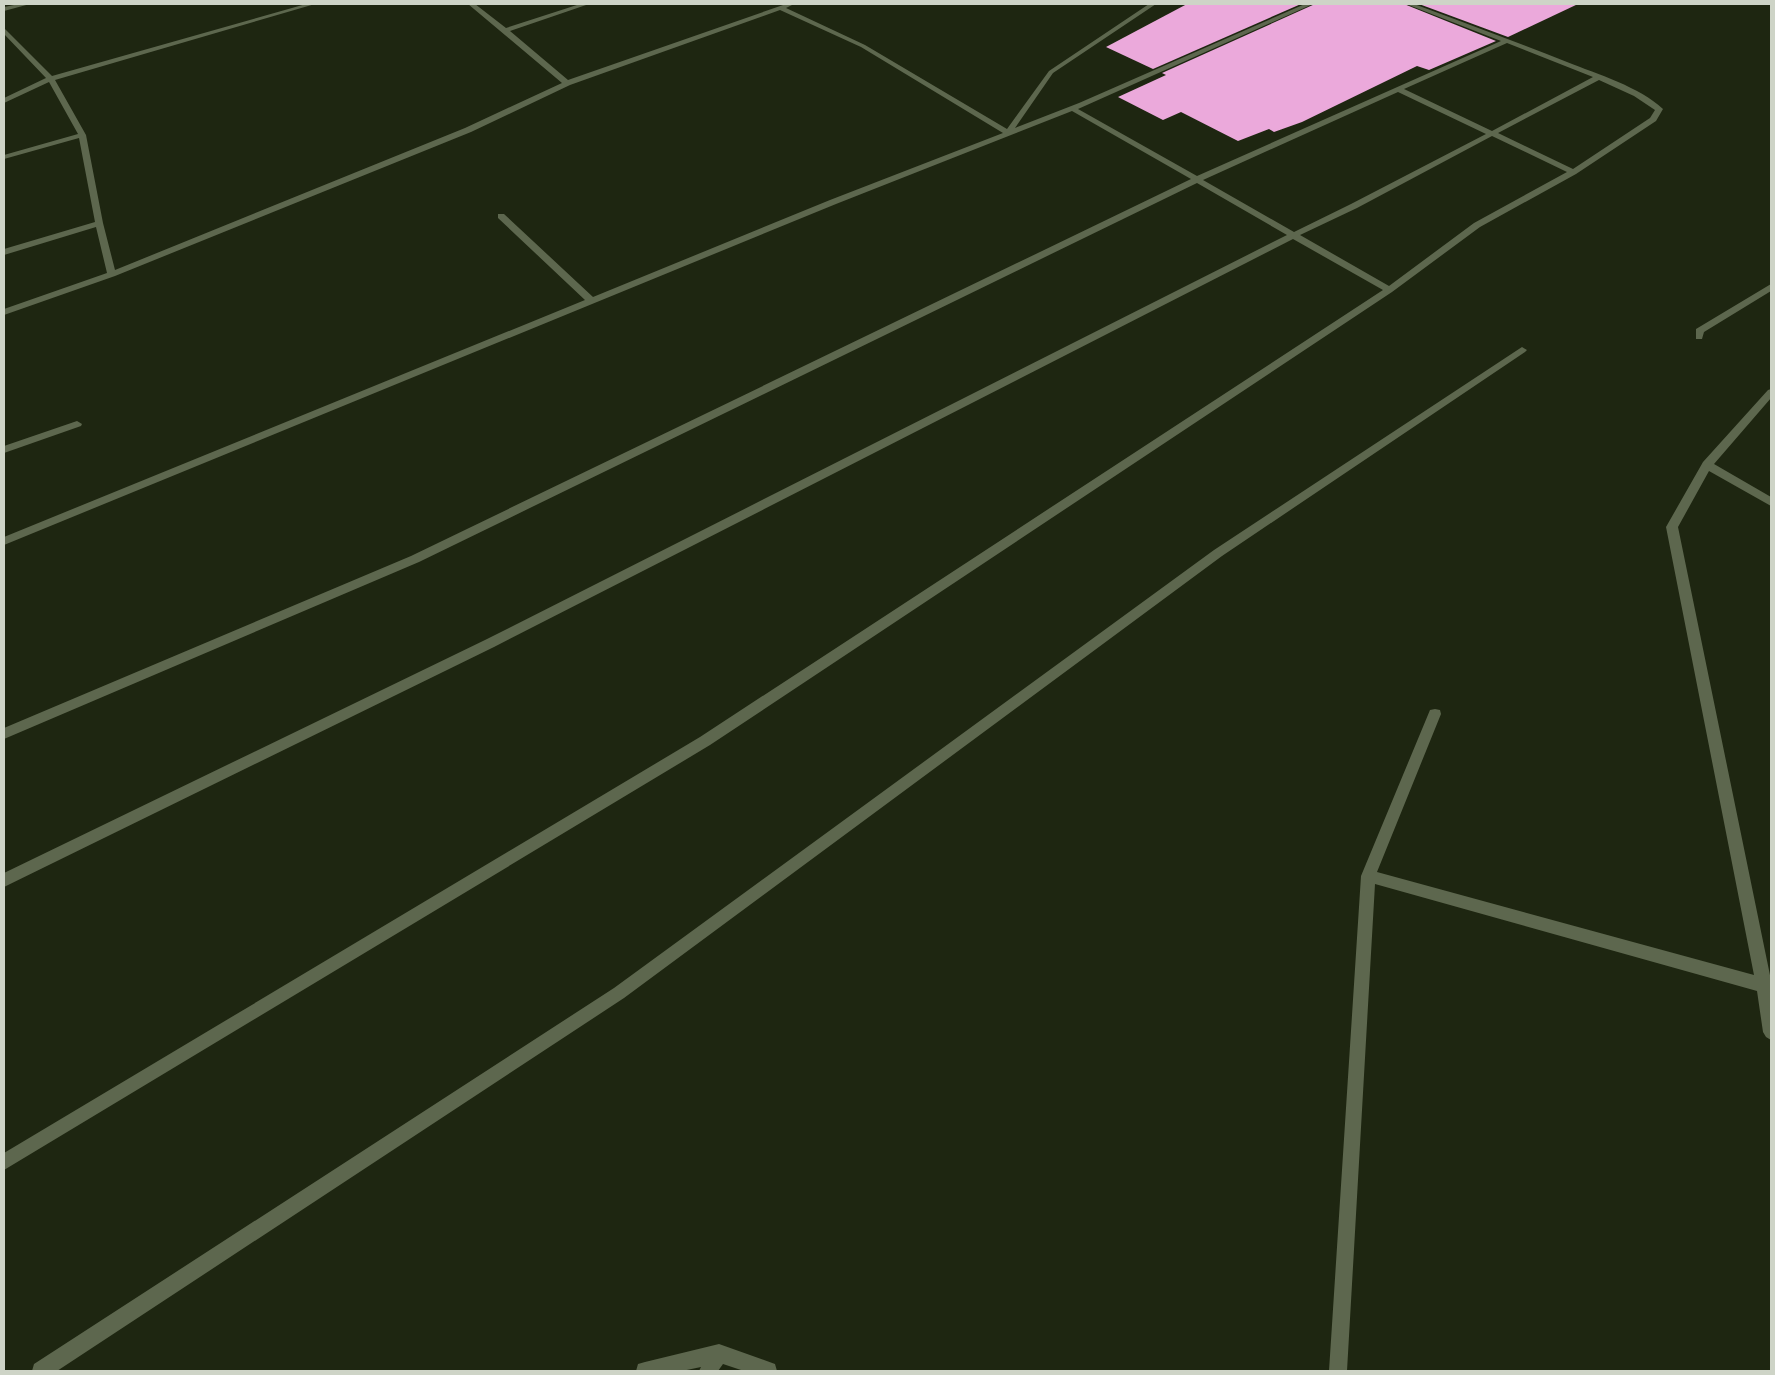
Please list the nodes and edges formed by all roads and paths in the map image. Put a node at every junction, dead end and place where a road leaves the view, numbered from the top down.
1 (27, 4) edge
2 (312, 4) edge
3 (471, 4) edge
4 (586, 4) edge
5 (791, 4) edge
6 (1153, 4) edge
7 (1310, 4) edge
8 (1409, 4) edge
9 (781, 8) junction
10 (4, 9) edge
11 (4, 30) edge
12 (505, 30) junction
13 (1508, 40) junction
14 (14, 41) junction
15 (4, 44) edge
16 (1599, 78) junction
17 (51, 79) junction
18 (567, 83) junction
19 (1398, 89) junction
20 (4, 100) edge
21 (1073, 109) junction
22 (1008, 133) junction
23 (1492, 133) junction
24 (82, 135) junction
25 (4, 157) edge
26 (1573, 172) junction
27 (1198, 179) junction
28 (501, 216) dead end
29 (99, 223) junction
30 (1292, 236) junction
31 (4, 252) edge
32 (112, 274) junction
33 (1771, 287) edge
34 (1389, 290) junction
35 (592, 301) junction
36 (4, 312) edge
37 (1699, 338) dead end
38 (1522, 350) dead end
39 (1771, 392) edge
40 (77, 424) dead end
41 (4, 450) edge
42 (1707, 465) junction
43 (1771, 502) edge
44 (4, 542) edge
45 (1434, 714) dead end
46 (4, 734) edge
47 (1368, 876) junction
48 (4, 880) edge
49 (1768, 986) edge
50 (1771, 1032) edge
51 (4, 1162) edge
52 (719, 1353) junction
53 (41, 1371) edge
54 (645, 1371) edge
55 (708, 1371) edge
56 (768, 1371) edge
57 (1338, 1371) edge

1 - 10 street
2 - 17 street
3 - 12 street
4 - 12 street
5 - 9 street
6 - 22 street
7 - 21 street
8 - 13 street
9 - 18 street
9 - 22 street
11 - 14 street
12 - 18 street
13 - 16 street
13 - 19 street
14 - 15 street
14 - 17 street
16 - 23 street
16 - 26 street
17 - 20 street
17 - 24 street
18 - 32 street
19 - 23 street
19 - 27 street
21 - 22 street
21 - 27 street
22 - 35 street
23 - 26 street
23 - 30 street
24 - 25 street
24 - 29 street
26 - 34 street
27 - 30 street
27 - 46 street
28 - 35 street
29 - 31 street
29 - 32 street
30 - 34 street
30 - 48 street
32 - 36 street
33 - 37 street
34 - 51 street
35 - 44 street
38 - 53 street
39 - 42 street
40 - 41 street
42 - 43 street
42 - 49 street
45 - 47 street
47 - 49 street
47 - 57 street
49 - 50 street
52 - 54 street
52 - 55 street
52 - 56 street

